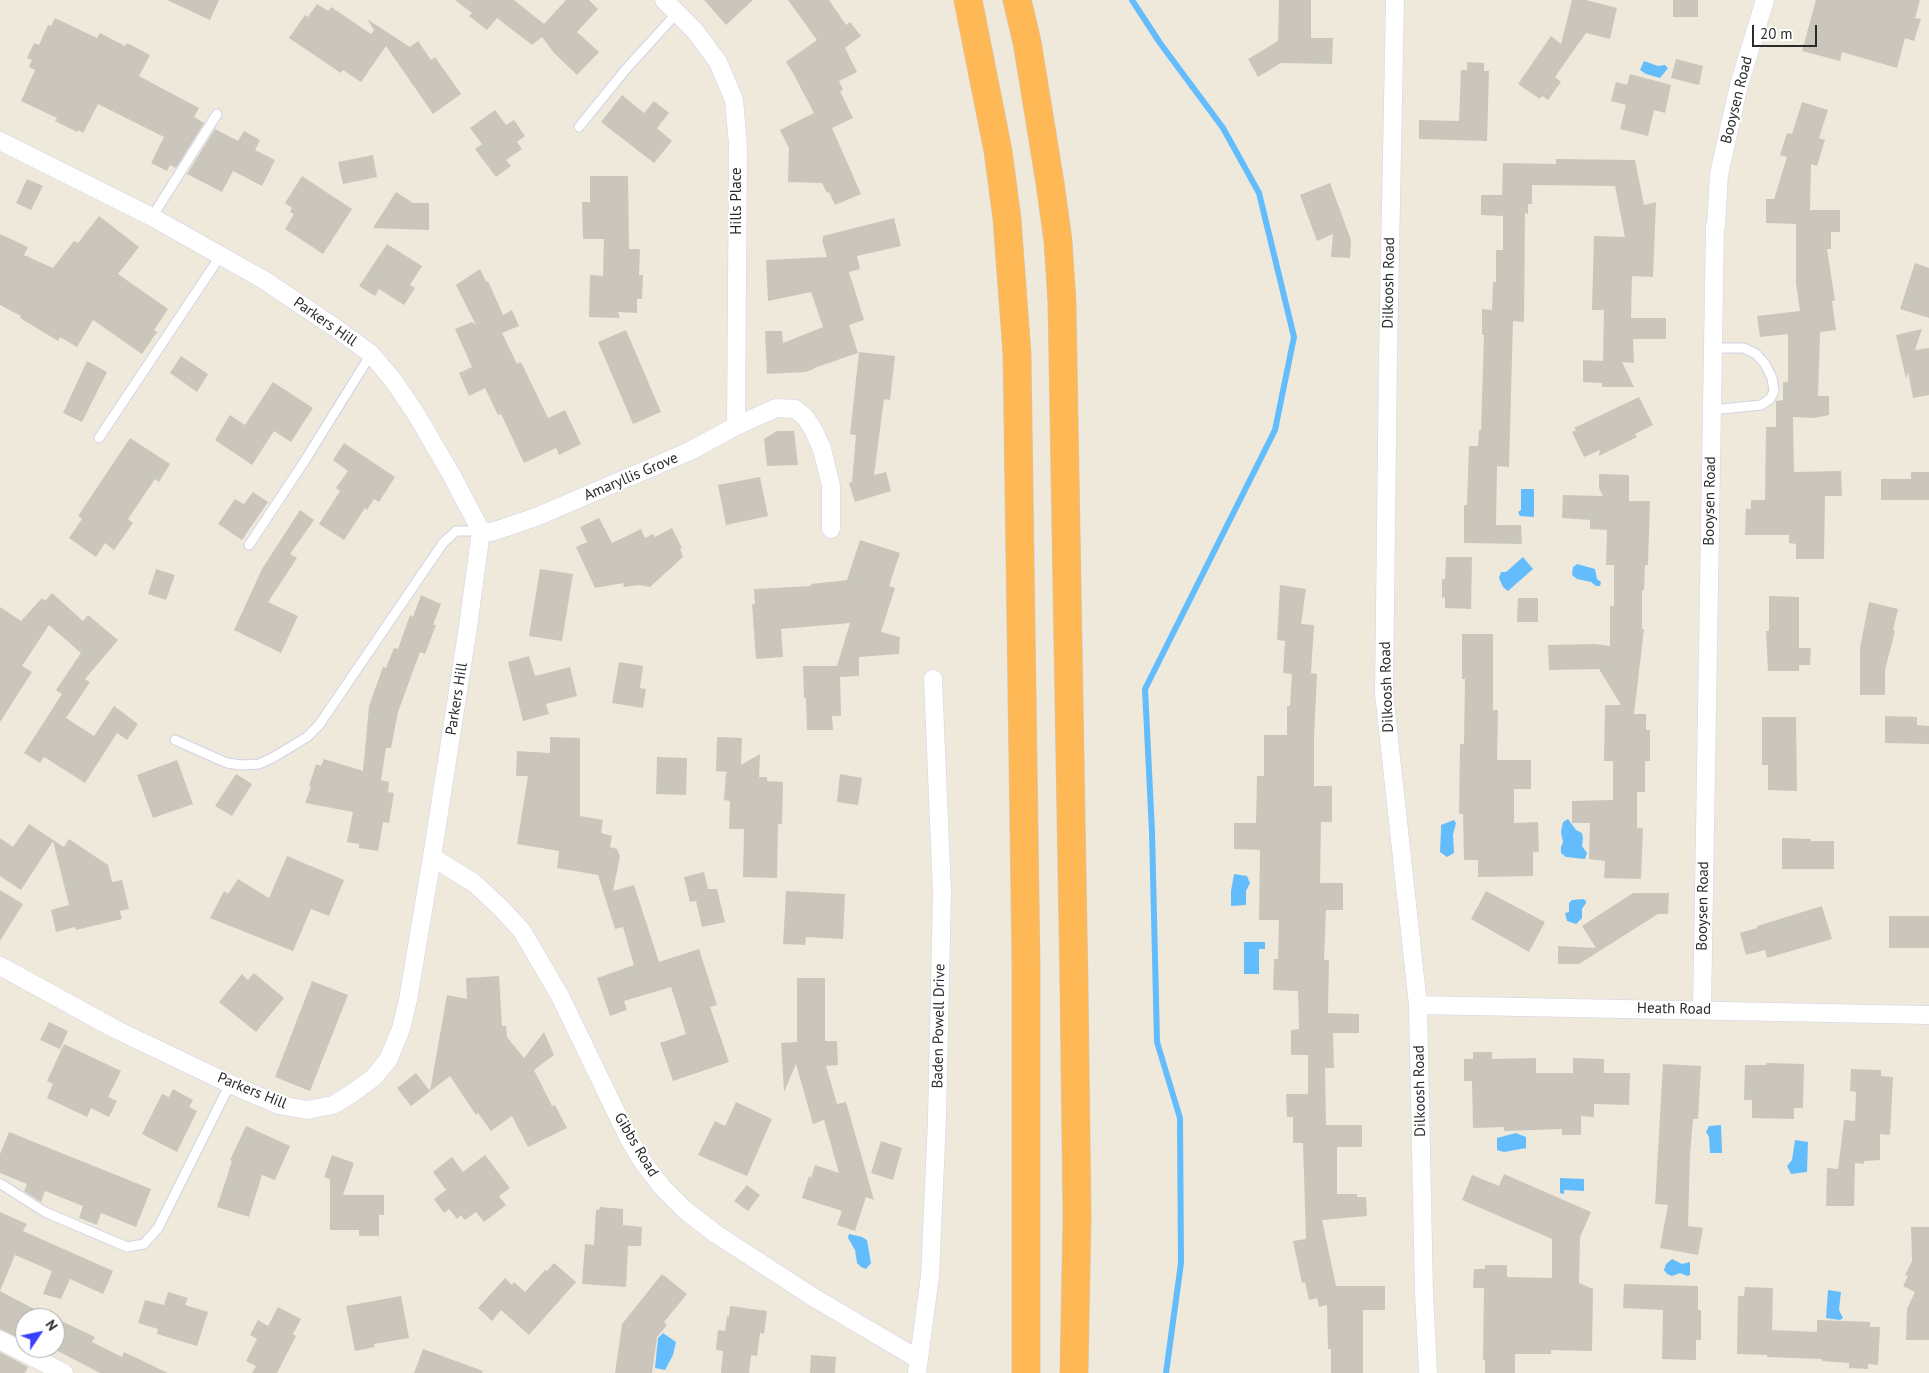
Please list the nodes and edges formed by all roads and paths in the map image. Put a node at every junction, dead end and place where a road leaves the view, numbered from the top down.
1 (664, 0) edge
2 (968, 0) edge
3 (1017, 0) edge
4 (1395, 0) edge
5 (1765, 0) edge
6 (677, 13) junction
7 (218, 114) dead end
8 (579, 127) dead end
9 (0, 141) edge
10 (152, 217) junction
11 (220, 256) junction
12 (1713, 348) junction
13 (371, 354) junction
14 (1712, 410) junction
15 (736, 426) junction
16 (99, 438) dead end
17 (830, 529) dead end
18 (481, 531) junction
19 (248, 545) dead end
20 (933, 679) dead end
21 (175, 740) dead end
22 (432, 857) junction
23 (0, 966) edge
24 (1418, 1005) junction
25 (1702, 1010) junction
26 (1929, 1015) edge
27 (230, 1084) junction
28 (1, 1184) dead end
29 (0, 1340) edge
30 (918, 1366) edge
31 (64, 1373) edge
32 (1026, 1373) edge
33 (1074, 1373) edge
34 (1428, 1373) edge

1 - 6 street, Hills Place
2 - 32 highway
3 - 33 highway
4 - 24 street, Dilkoosh Road
5 - 12 street, Booysen Road
6 - 8 lane
6 - 15 street, Hills Place
7 - 10 lane
9 - 10 street, Parkers Hill
10 - 11 street, Parkers Hill
11 - 13 street, Parkers Hill
11 - 16 lane
12 - 14 street, Booysen Road
12 - 14 lane
13 - 18 street, Parkers Hill
13 - 19 lane
14 - 25 street, Booysen Road
15 - 17 street, Amaryllis Grove
15 - 18 street, Amaryllis Grove
18 - 21 lane
18 - 22 street, Parkers Hill
20 - 30 street, Baden Powell Drive
22 - 27 street, Parkers Hill
22 - 30 street, Gibbs Road
23 - 27 street, Parkers Hill
24 - 25 street, Heath Road
24 - 34 street, Dilkoosh Road
25 - 26 street, Heath Road
27 - 28 lane
29 - 31 street

